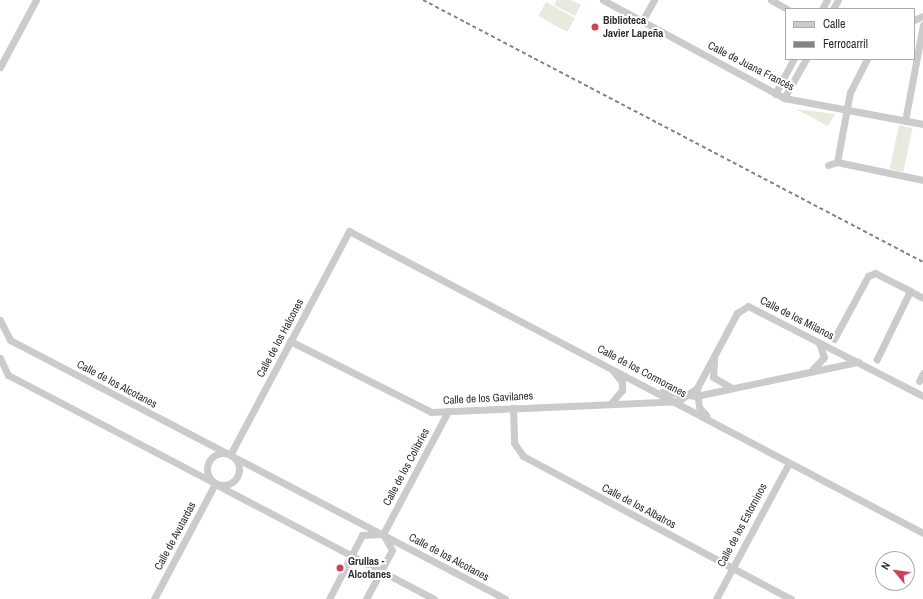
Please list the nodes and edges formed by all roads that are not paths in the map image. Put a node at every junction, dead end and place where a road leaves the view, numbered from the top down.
1 (36, 0) edge
2 (603, 0) edge
3 (654, 0) edge
4 (771, 0) edge
5 (785, 8) edge
6 (642, 21) junction
7 (923, 25) edge
8 (793, 60) edge
9 (805, 60) edge
10 (866, 60) edge
11 (0, 67) edge
12 (776, 94) junction
13 (784, 98) junction
14 (845, 110) junction
15 (905, 121) junction
16 (923, 124) edge
17 (837, 162) junction
18 (828, 165) dead end
19 (923, 180) edge
20 (349, 231) joint
21 (910, 291) junction
22 (923, 298) edge
23 (0, 320) edge
24 (815, 339) junction
25 (834, 339) dead end
26 (290, 341) junction
27 (714, 356) junction
28 (0, 358) edge
29 (877, 359) dead end
30 (858, 362) junction
31 (603, 363) junction
32 (923, 373) edge
33 (803, 374) junction
34 (919, 381) dead end
35 (734, 388) junction
36 (658, 391) junction
37 (693, 396) junction
38 (923, 396) edge
39 (672, 399) junction
40 (607, 404) junction
41 (513, 408) junction
42 (448, 411) junction
43 (710, 419) junction
44 (230, 455) junction
45 (789, 463) junction
46 (215, 483) junction
47 (923, 533) edge
48 (383, 534) junction
49 (351, 556) junction
50 (732, 568) junction
51 (381, 571) junction
52 (154, 599) edge
53 (329, 599) edge
54 (366, 599) edge
55 (434, 599) edge
56 (505, 599) edge
57 (716, 599) edge
58 (791, 599) edge

1 - 11 street
2 - 6 street, Calle de Juana Francés
3 - 6 street
4 - 5 street
6 - 12 street, Calle de Juana Francés
7 - 15 street
8 - 12 street
9 - 13 street
10 - 14 street
12 - 13 street, Calle de Juana Francés
13 - 14 street, Calle de Juana Francés
14 - 15 street, Calle de Juana Francés
14 - 17 street
15 - 16 street, Calle de Juana Francés
17 - 18 street
17 - 19 street
20 - 26 street, Calle de los Halcones
20 - 31 street, Calle de los Cormoranes
21 - 22 street
21 - 25 street
21 - 29 street
23 - 44 street, Calle de los Alcotanes
24 - 27 street, Calle de los Milanos
24 - 30 street, Calle de los Milanos
24 - 33 street, Calle de los Gavilanes
26 - 42 street, Calle de los Gavilanes
26 - 44 street, Calle de los Halcones
27 - 35 street
27 - 37 street, Calle de los Milanos
28 - 46 street
30 - 33 street, Calle de los Gavilanes
30 - 38 street, Calle de los Milanos
31 - 36 street, Calle de los Cormoranes
31 - 40 street
32 - 34 street
33 - 35 street, Calle de los Gavilanes
35 - 37 street, Calle de los Gavilanes
36 - 37 street, Calle de los Gavilanes
36 - 39 street, Calle de los Cormoranes
37 - 39 street, Calle de los Gavilanes
37 - 43 street
39 - 40 street, Calle de los Gavilanes
39 - 43 street, Calle de los Cormoranes
40 - 41 street, Calle de los Gavilanes
41 - 42 street, Calle de los Gavilanes
41 - 50 street, Calle de los Albatros
42 - 48 street, Calle de los Colibríes
43 - 45 street, Calle de los Cormoranes
44 - 46 street
44 - 46 street
44 - 48 street, Calle de los Alcotanes
45 - 47 street, Calle de los Cormoranes
45 - 50 street, Calle de los Estorninos
46 - 49 street
46 - 52 street, Calle de Avutardas
48 - 49 street
48 - 51 street
48 - 56 street, Calle de los Alcotanes
49 - 51 street
49 - 53 street
50 - 57 street, Calle de los Estorninos
50 - 58 street, Calle de los Albatros
51 - 54 street
51 - 55 street

